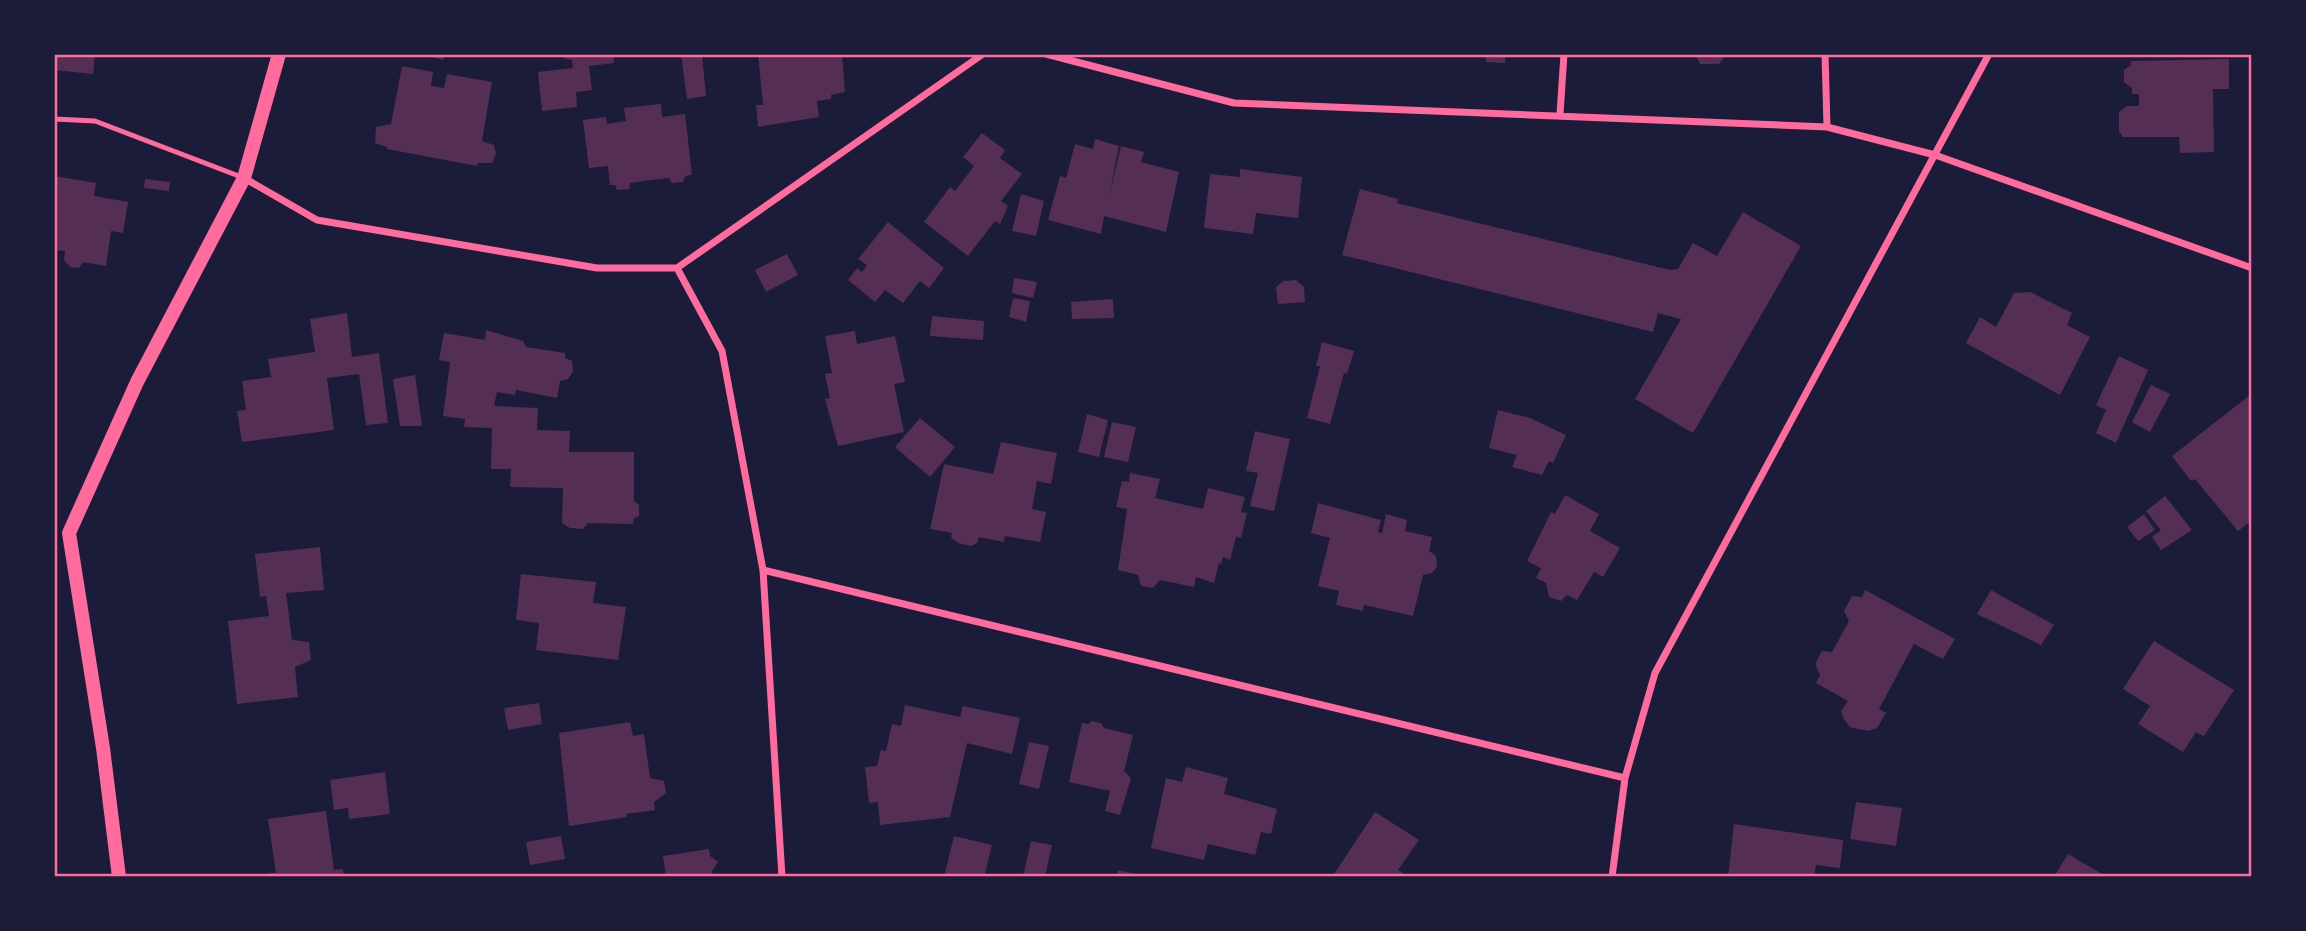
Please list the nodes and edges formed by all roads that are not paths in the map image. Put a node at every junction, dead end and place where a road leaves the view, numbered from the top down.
1 (279, 54) edge
2 (983, 54) edge
3 (1046, 54) edge
4 (1564, 54) edge
5 (1825, 54) edge
6 (1989, 54) edge
7 (1560, 114) junction
8 (54, 119) edge
9 (1827, 127) junction
10 (1935, 155) junction
11 (244, 178) junction
12 (677, 268) junction
13 (2252, 268) edge
14 (763, 570) junction
15 (1625, 778) junction
16 (120, 877) edge
17 (782, 877) edge
18 (1612, 877) edge

1 - 11 main road
2 - 12 street
3 - 7 street
4 - 7 street
5 - 9 street
6 - 10 street
7 - 9 street
8 - 11 lane
9 - 10 street
10 - 13 street
10 - 15 street
11 - 12 street
11 - 16 main road
12 - 14 street
14 - 15 street
14 - 17 street
15 - 18 street

